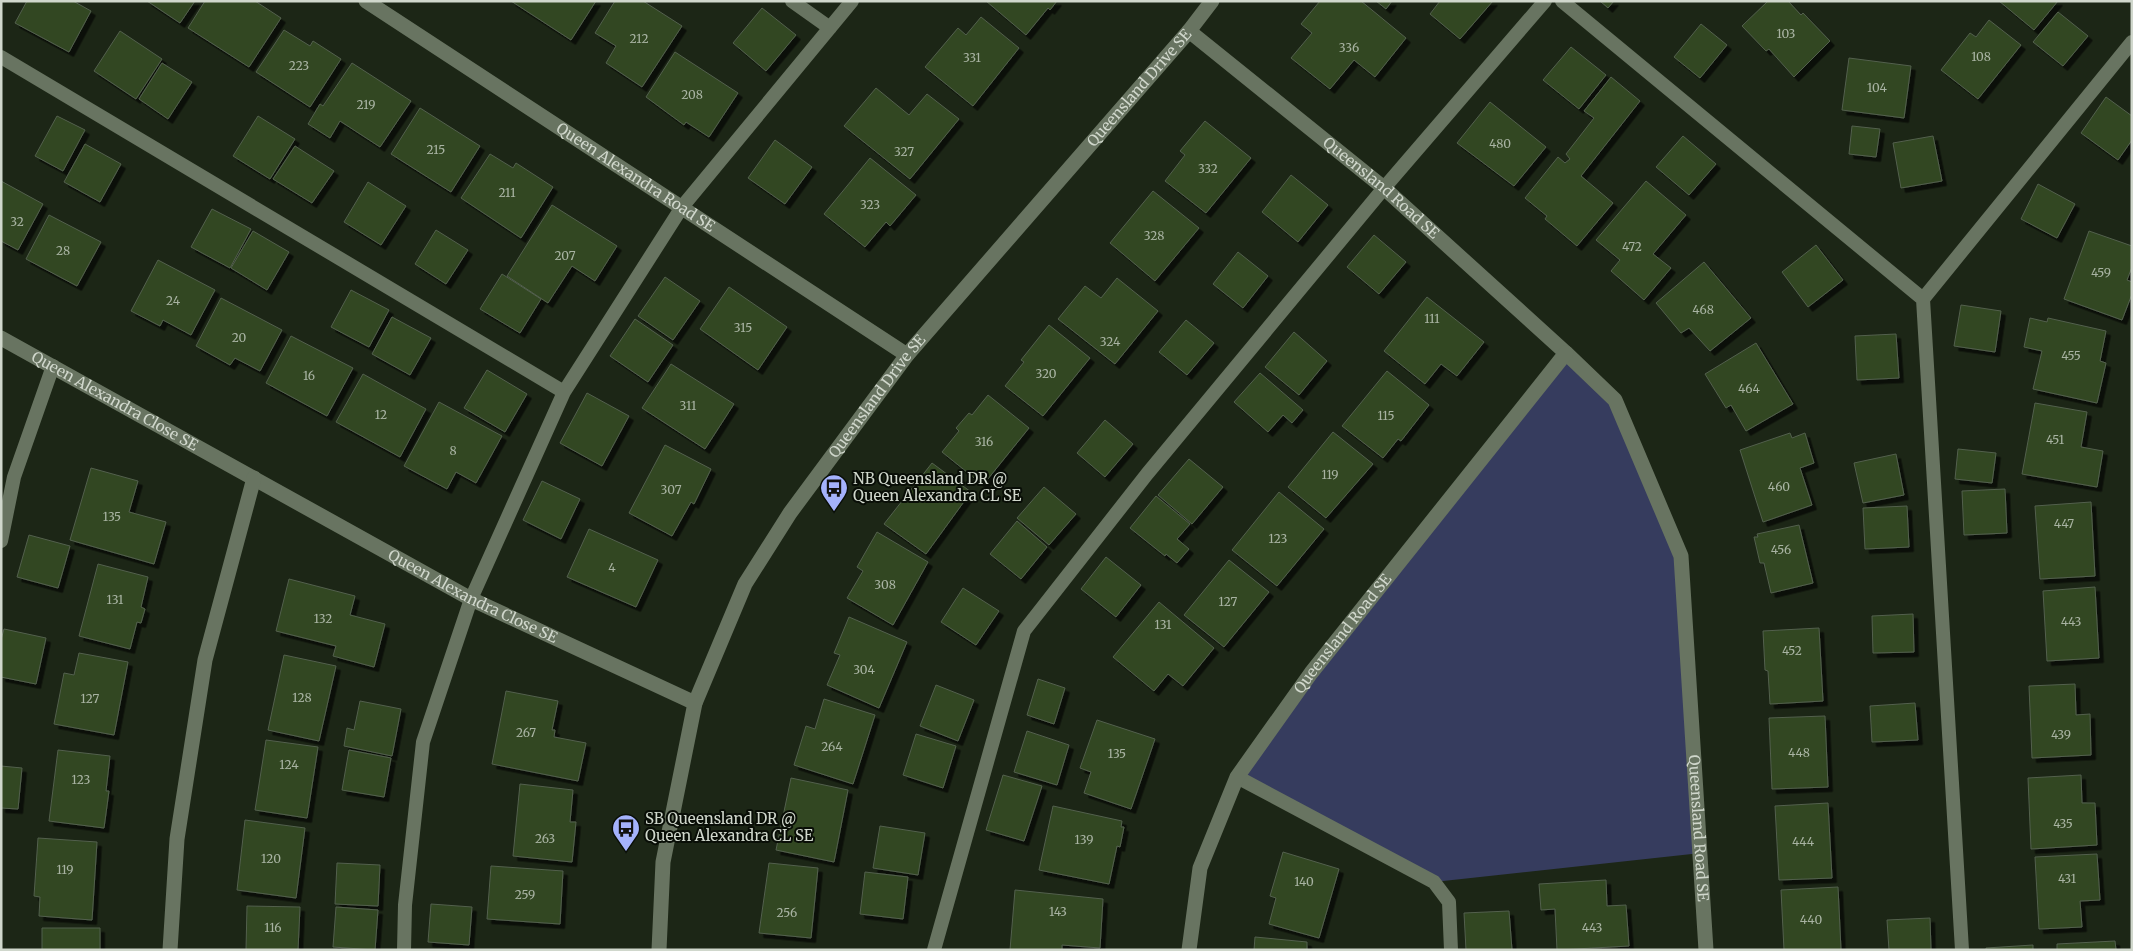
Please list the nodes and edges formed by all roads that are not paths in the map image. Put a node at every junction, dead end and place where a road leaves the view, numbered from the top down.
1 (366, 1) edge
2 (792, 1) edge
3 (852, 1) edge
4 (1212, 1) edge
5 (1545, 1) edge
6 (1562, 1) edge
7 (830, 28) junction
8 (1189, 31) junction
9 (2132, 42) edge
10 (1, 57) edge
11 (1384, 188) junction
12 (682, 207) junction
13 (1923, 300) junction
14 (1, 338) edge
15 (1566, 353) junction
16 (907, 354) junction
17 (53, 366) junction
18 (564, 392) junction
19 (254, 478) junction
20 (1, 541) edge
21 (471, 599) junction
22 (695, 703) junction
23 (1237, 777) junction
24 (170, 950) edge
25 (404, 950) edge
26 (659, 950) edge
27 (934, 950) edge
28 (1189, 950) edge
29 (1451, 950) edge
30 (1706, 950) edge
31 (1962, 950) edge

1 - 12 street, Queen Alexandra Road SE
2 - 7 lane
3 - 7 lane
4 - 8 street, Queensland Drive SE
5 - 11 lane
6 - 13 lane
7 - 12 lane
8 - 11 street, Queensland Road SE
8 - 16 street, Queensland Drive SE
9 - 13 lane
10 - 18 lane
11 - 15 street, Queensland Road SE
11 - 27 lane
12 - 16 street, Queen Alexandra Road SE
12 - 18 lane
13 - 31 lane
14 - 17 street, Queen Alexandra Close SE
15 - 23 street, Queensland Road SE
15 - 30 street, Queensland Road SE
16 - 22 street, Queensland Drive SE
17 - 19 street, Queen Alexandra Close SE
17 - 20 lane
18 - 21 lane
19 - 21 street, Queen Alexandra Close SE
19 - 24 street
21 - 22 street, Queen Alexandra Close SE
21 - 25 lane
22 - 26 street, Queensland Drive SE
23 - 28 street, Queensland Road SE
23 - 29 lane

